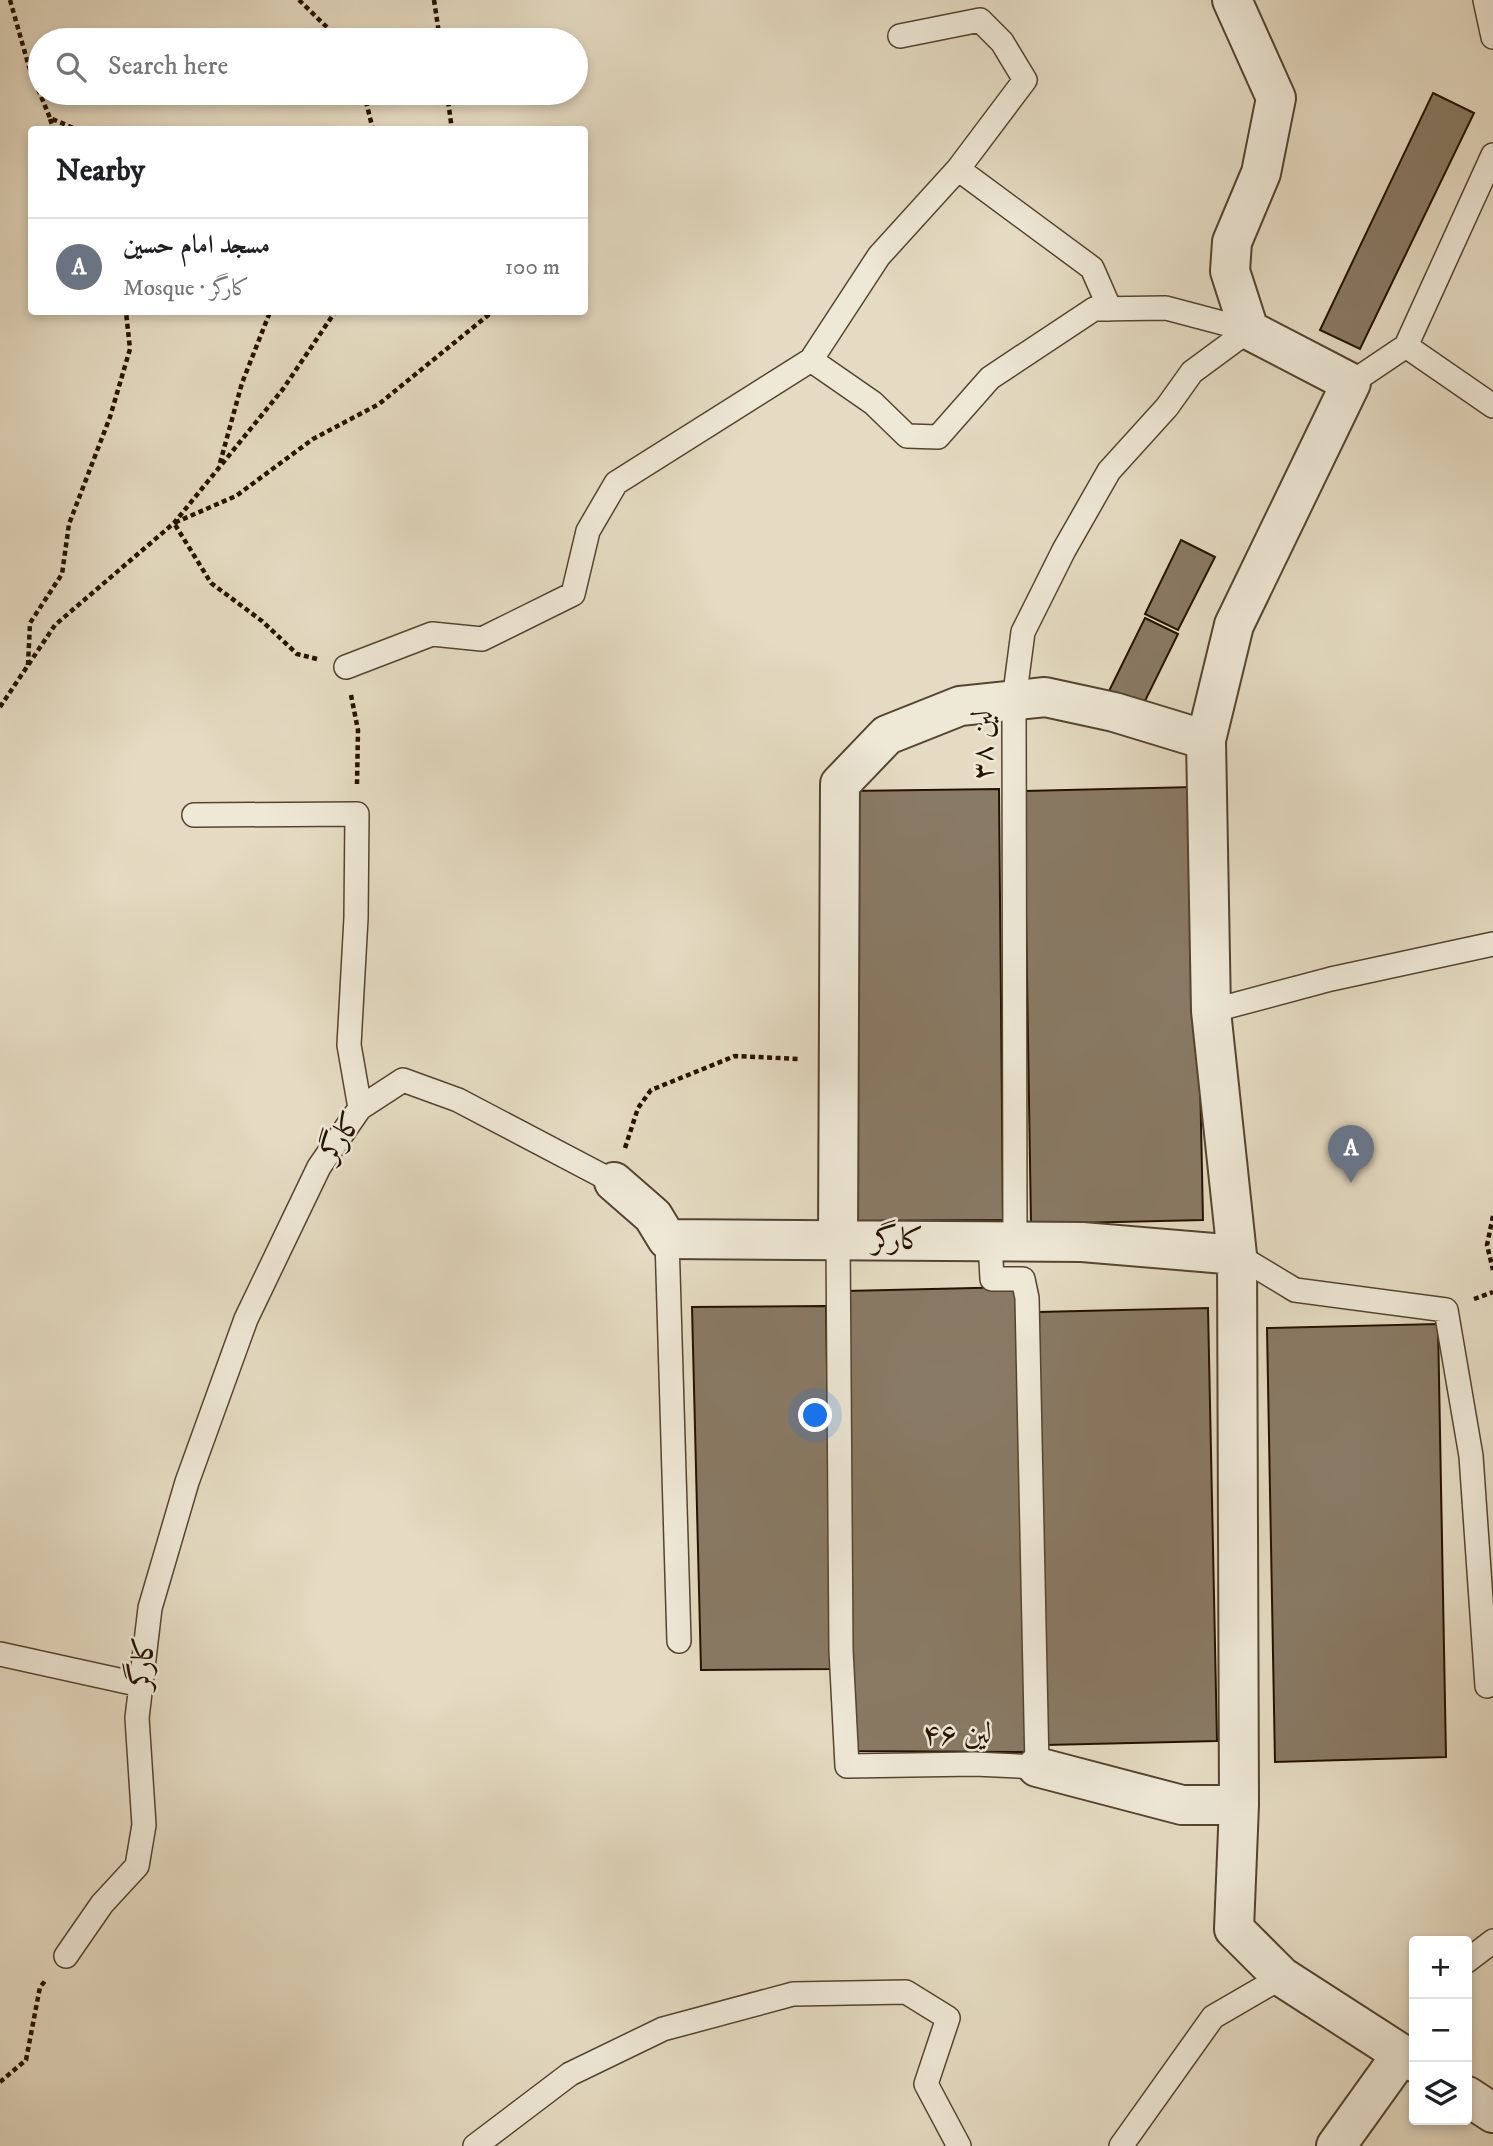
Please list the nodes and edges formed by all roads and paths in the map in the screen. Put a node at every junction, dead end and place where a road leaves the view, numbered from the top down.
1 (10, 0) edge
2 (299, 0) edge
3 (434, 0) edge
4 (1232, 0) edge
5 (1485, 0) edge
6 (328, 28) edge
7 (438, 28) edge
8 (900, 36) dead end
9 (1493, 37) edge
10 (28, 63) edge
11 (45, 105) edge
12 (366, 105) edge
13 (449, 105) edge
14 (50, 118) junction
15 (53, 126) edge
16 (69, 126) edge
17 (372, 126) edge
18 (451, 126) edge
19 (1493, 155) edge
20 (958, 169) junction
21 (1110, 309) junction
22 (126, 315) edge
23 (269, 315) edge
24 (333, 315) edge
25 (488, 315) edge
26 (1248, 330) junction
27 (1406, 346) junction
28 (811, 360) junction
29 (1351, 383) junction
30 (1493, 406) edge
31 (219, 468) junction
32 (174, 523) junction
33 (28, 666) junction
34 (346, 667) junction
35 (1014, 700) junction
36 (0, 707) edge
37 (1206, 740) junction
38 (357, 814) junction
39 (194, 815) dead end
40 (1493, 944) edge
41 (1211, 1010) junction
42 (839, 1060) junction
43 (360, 1108) junction
44 (614, 1182) junction
45 (1493, 1216) edge
46 (667, 1239) junction
47 (838, 1239) junction
48 (1002, 1242) junction
49 (1237, 1255) junction
50 (1493, 1270) edge
51 (679, 1641) dead end
52 (0, 1654) edge
53 (141, 1685) junction
54 (1487, 1686) dead end
55 (1037, 1767) junction
56 (1239, 1805) junction
57 (1493, 1941) edge
58 (66, 1956) joint
59 (1472, 1957) edge
60 (1282, 1977) junction
61 (1409, 2049) edge
62 (1409, 2051) edge
63 (0, 2082) edge
64 (1472, 2099) edge
65 (1493, 2113) edge
66 (475, 2146) edge
67 (959, 2146) edge
68 (1121, 2146) edge
69 (1336, 2146) edge

1 - 10 path
2 - 6 path
3 - 7 path
4 - 26 street
5 - 9 lane
8 - 20 lane
11 - 14 path
12 - 17 path
13 - 18 path
14 - 15 path
14 - 16 path
19 - 27 lane
20 - 21 lane
20 - 28 lane
21 - 26 lane
21 - 28 lane
22 - 33 path
23 - 31 path
24 - 31 path
25 - 32 path
26 - 29 street
26 - 35 lane, لین ۳۸
27 - 29 lane
27 - 30 lane
28 - 34 lane
29 - 37 street
31 - 32 path
32 - 33 path
32 - 34 path
33 - 36 path
34 - 38 path
35 - 37 street
35 - 42 street
35 - 48 lane, لین ۳۸
37 - 41 street
38 - 39 lane
38 - 43 lane
40 - 41 lane
41 - 49 street
42 - 44 path
42 - 47 street
43 - 44 lane, کارگر
43 - 53 lane, کارگر
44 - 46 street, کارگر
45 - 50 path
46 - 47 street, کارگر
46 - 51 lane
47 - 48 street, کارگر
47 - 55 lane, لین ۴۶
48 - 49 street, کارگر
48 - 55 lane, لین ۴۶
49 - 54 lane
49 - 56 street
52 - 53 lane
53 - 58 lane, کارگر
55 - 56 street
56 - 60 street
57 - 59 lane
58 - 63 path
60 - 61 street
60 - 68 lane
62 - 69 street
64 - 65 street
66 - 67 lane

